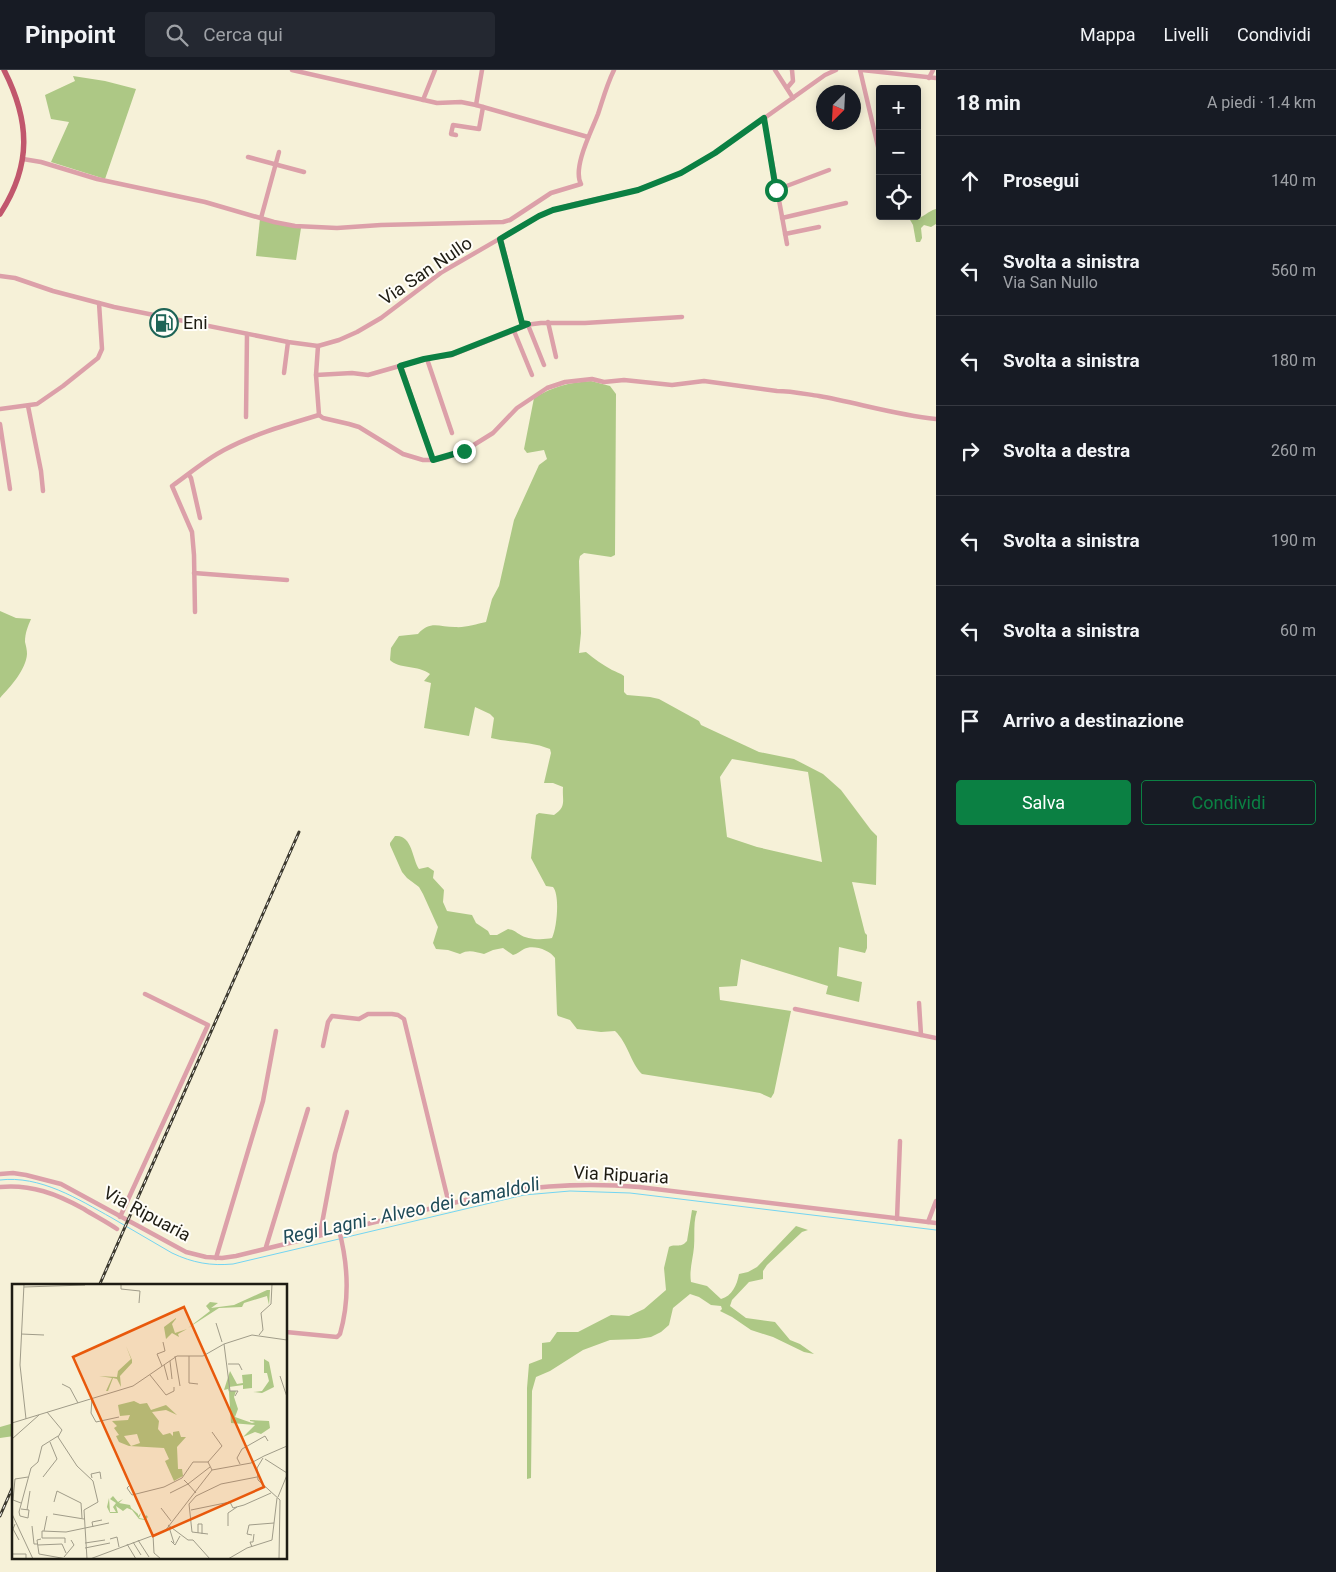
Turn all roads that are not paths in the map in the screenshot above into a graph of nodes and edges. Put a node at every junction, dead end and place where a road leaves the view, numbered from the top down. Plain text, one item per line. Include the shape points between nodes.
1 (4, 70) edge
2 (292, 70) edge
3 (435, 70) edge
4 (482, 70) edge
5 (614, 70) edge
6 (775, 70) edge
7 (792, 70) edge
8 (836, 70) edge
9 (861, 70) edge
10 (933, 70) edge
11 (828, 71) edge
12 (929, 78) junction
13 (936, 78) edge
14 (787, 88) junction
15 (793, 98) junction
16 (423, 100) junction
17 (476, 105) junction
18 (483, 107) junction
19 (764, 118) junction
20 (456, 135) dead end
21 (588, 137) junction
22 (876, 137) edge
23 (279, 152) dead end
24 (248, 157) dead end
25 (22, 159) junction
26 (275, 164) junction
27 (829, 170) dead end
28 (304, 172) dead end
29 (776, 190) junction
30 (846, 203) dead end
31 (0, 214) edge
32 (260, 218) junction
33 (782, 218) junction
34 (819, 227) dead end
35 (785, 234) junction
36 (500, 239) junction
37 (787, 244) dead end
38 (0, 276) edge
39 (99, 303) junction
40 (682, 317) dead end
41 (548, 322) junction
42 (528, 324) junction
43 (514, 331) junction
44 (247, 334) junction
45 (288, 342) junction
46 (318, 346) junction
47 (556, 357) dead end
48 (427, 359) junction
49 (544, 365) dead end
50 (400, 366) junction
51 (284, 372) dead end
52 (316, 375) junction
53 (532, 375) dead end
54 (28, 406) junction
55 (0, 408) edge
56 (319, 414) junction
57 (246, 418) dead end
58 (936, 419) edge
59 (0, 424) edge
60 (452, 433) dead end
61 (433, 460) junction
62 (189, 475) junction
63 (10, 489) dead end
64 (43, 491) dead end
65 (200, 518) dead end
66 (194, 573) junction
67 (287, 580) dead end
68 (194, 612) dead end
69 (145, 994) dead end
70 (919, 1002) dead end
71 (795, 1009) dead end
72 (276, 1031) dead end
73 (921, 1034) junction
74 (936, 1038) edge
75 (323, 1046) dead end
76 (308, 1109) dead end
77 (347, 1112) dead end
78 (900, 1142) dead end
79 (0, 1174) edge
80 (0, 1187) edge
81 (936, 1201) edge
82 (449, 1204) junction
83 (120, 1217) junction
84 (898, 1219) junction
85 (928, 1222) junction
86 (936, 1223) edge
87 (117, 1229) dead end
88 (339, 1231) junction
89 (320, 1234) junction
90 (266, 1247) junction
91 (216, 1258) junction
92 (288, 1332) edge

1 - 25 main road via 21,112 25,134
2 - 16 street
3 - 16 street
4 - 17 street
5 - 21 street
6 - 14 street
7 - 14 street via 793,81
8 - 11 street, Via San Nullo
9 - 12 street
9 - 22 street
10 - 12 street
11 - 15 street, Via San Nullo
12 - 13 street
14 - 15 street
15 - 19 street, Via San Nullo
16 - 17 street
17 - 18 street
18 - 20 street via 479,129 453,125 451,134
18 - 21 street
19 - 29 street
19 - 36 street, Via San Nullo via 681,173 638,190 553,210
21 - 32 street via 579,178 581,184 551,193 504,222 324,228 295,226
23 - 26 street
24 - 26 street
25 - 31 main road via 12,191
25 - 32 street
26 - 28 street
26 - 32 street
27 - 29 street
29 - 33 street
30 - 33 street
33 - 35 street
34 - 35 street
35 - 37 street
36 - 42 street via 522,323
36 - 46 street, Via San Nullo via 442,272 381,318 357,332
38 - 39 street, Via San Nullo
39 - 44 street, Via San Nullo
39 - 54 street via 100,355 48,398
40 - 41 street via 585,324
41 - 42 street
41 - 47 street
42 - 43 street
42 - 49 street
43 - 48 street via 452,354
43 - 53 street
44 - 45 street, Via San Nullo
44 - 57 street
45 - 46 street, Via San Nullo
45 - 51 street
46 - 52 street
48 - 50 street
48 - 60 street
50 - 52 street via 368,375
50 - 61 street
52 - 56 street
54 - 55 street
54 - 64 street
56 - 61 street via 323,418 359,427 403,454
56 - 62 street via 244,440 209,459
58 - 61 street via 912,417 835,399 704,381 660,385 585,379 547,388 517,408 481,441 464,451
59 - 63 street
62 - 65 street
62 - 66 street via 172,486 192,532
66 - 67 street
66 - 68 street
69 - 83 street via 208,1026
70 - 73 street
71 - 73 street
72 - 91 street via 263,1101
73 - 74 street
75 - 82 street via 332,1016 358,1020 368,1014 392,1014 404,1019
76 - 90 street
77 - 89 street via 335,1154
78 - 84 street
79 - 83 street, Via Ripuaria via 26,1175 61,1184
80 - 87 street via 47,1192 66,1199
81 - 85 street
82 - 84 street, Via Ripuaria via 518,1189 604,1184
82 - 88 street, Via Ripuaria
83 - 91 street, Via Ripuaria via 186,1252
84 - 85 street, Via Ripuaria
85 - 86 street, Via Ripuaria
88 - 89 street, Via Ripuaria
88 - 92 street via 346,1259 348,1292 340,1334 337,1337
89 - 90 street, Via Ripuaria
90 - 91 street, Via Ripuaria

